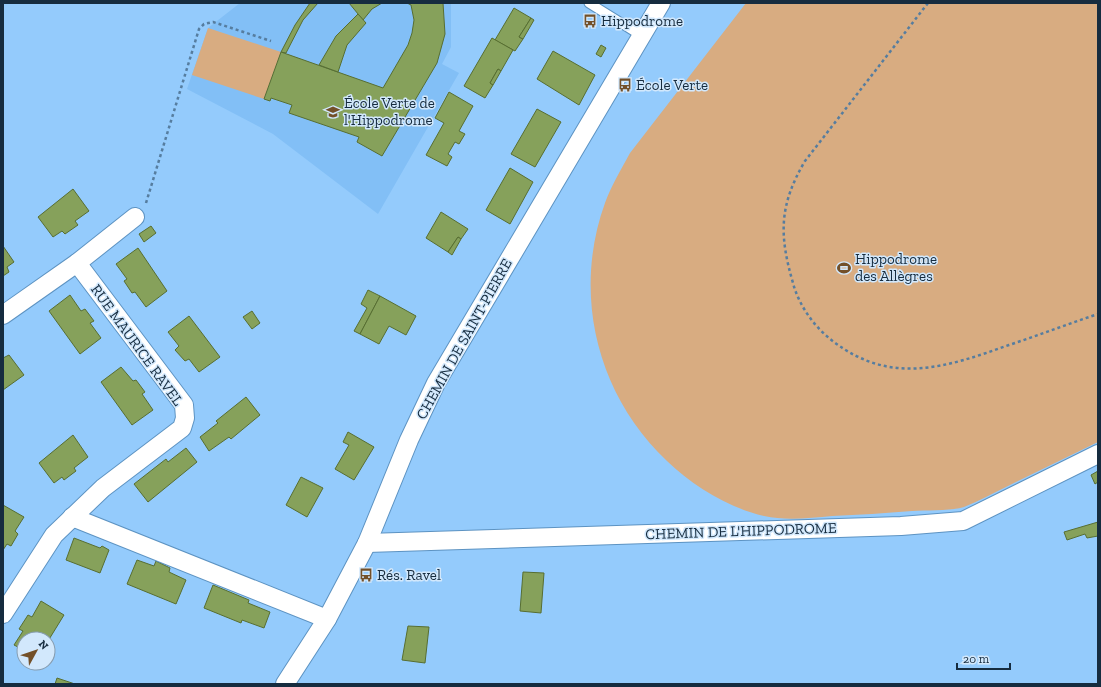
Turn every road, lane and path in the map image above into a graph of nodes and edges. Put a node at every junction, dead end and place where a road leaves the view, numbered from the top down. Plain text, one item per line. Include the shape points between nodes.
1 (589, 3) edge
2 (661, 3) edge
3 (928, 3) edge
4 (642, 36) junction
5 (271, 41) dead end
6 (135, 217) joint
7 (77, 263) junction
8 (1098, 314) edge
9 (3, 315) edge
10 (1098, 454) edge
11 (72, 517) junction
12 (367, 544) junction
13 (3, 614) edge
14 (327, 619) junction
15 (285, 684) edge

1 - 4 lane
2 - 4 street, CHEMIN DE SAINT-PIERRE
3 - 8 path via 805,162 792,183 785,208 783,233 786,259 806,313 823,334 848,353 884,366 922,369 961,362
4 - 12 street, CHEMIN DE SAINT-PIERRE via 436,383 409,440
5 - 6 path via 212,22 204,24 199,29 145,207
6 - 7 street
7 - 9 street
7 - 11 street, RUE MAURICE RAVEL via 184,405 185,418 182,428 103,488
10 - 12 street, CHEMIN DE L'HIPPODROME via 962,521 901,526
11 - 13 street, RUE MAURICE RAVEL via 54,535
11 - 14 street
12 - 14 street, CHEMIN DE SAINT-PIERRE
14 - 15 street, CHEMIN DE SAINT-PIERRE

